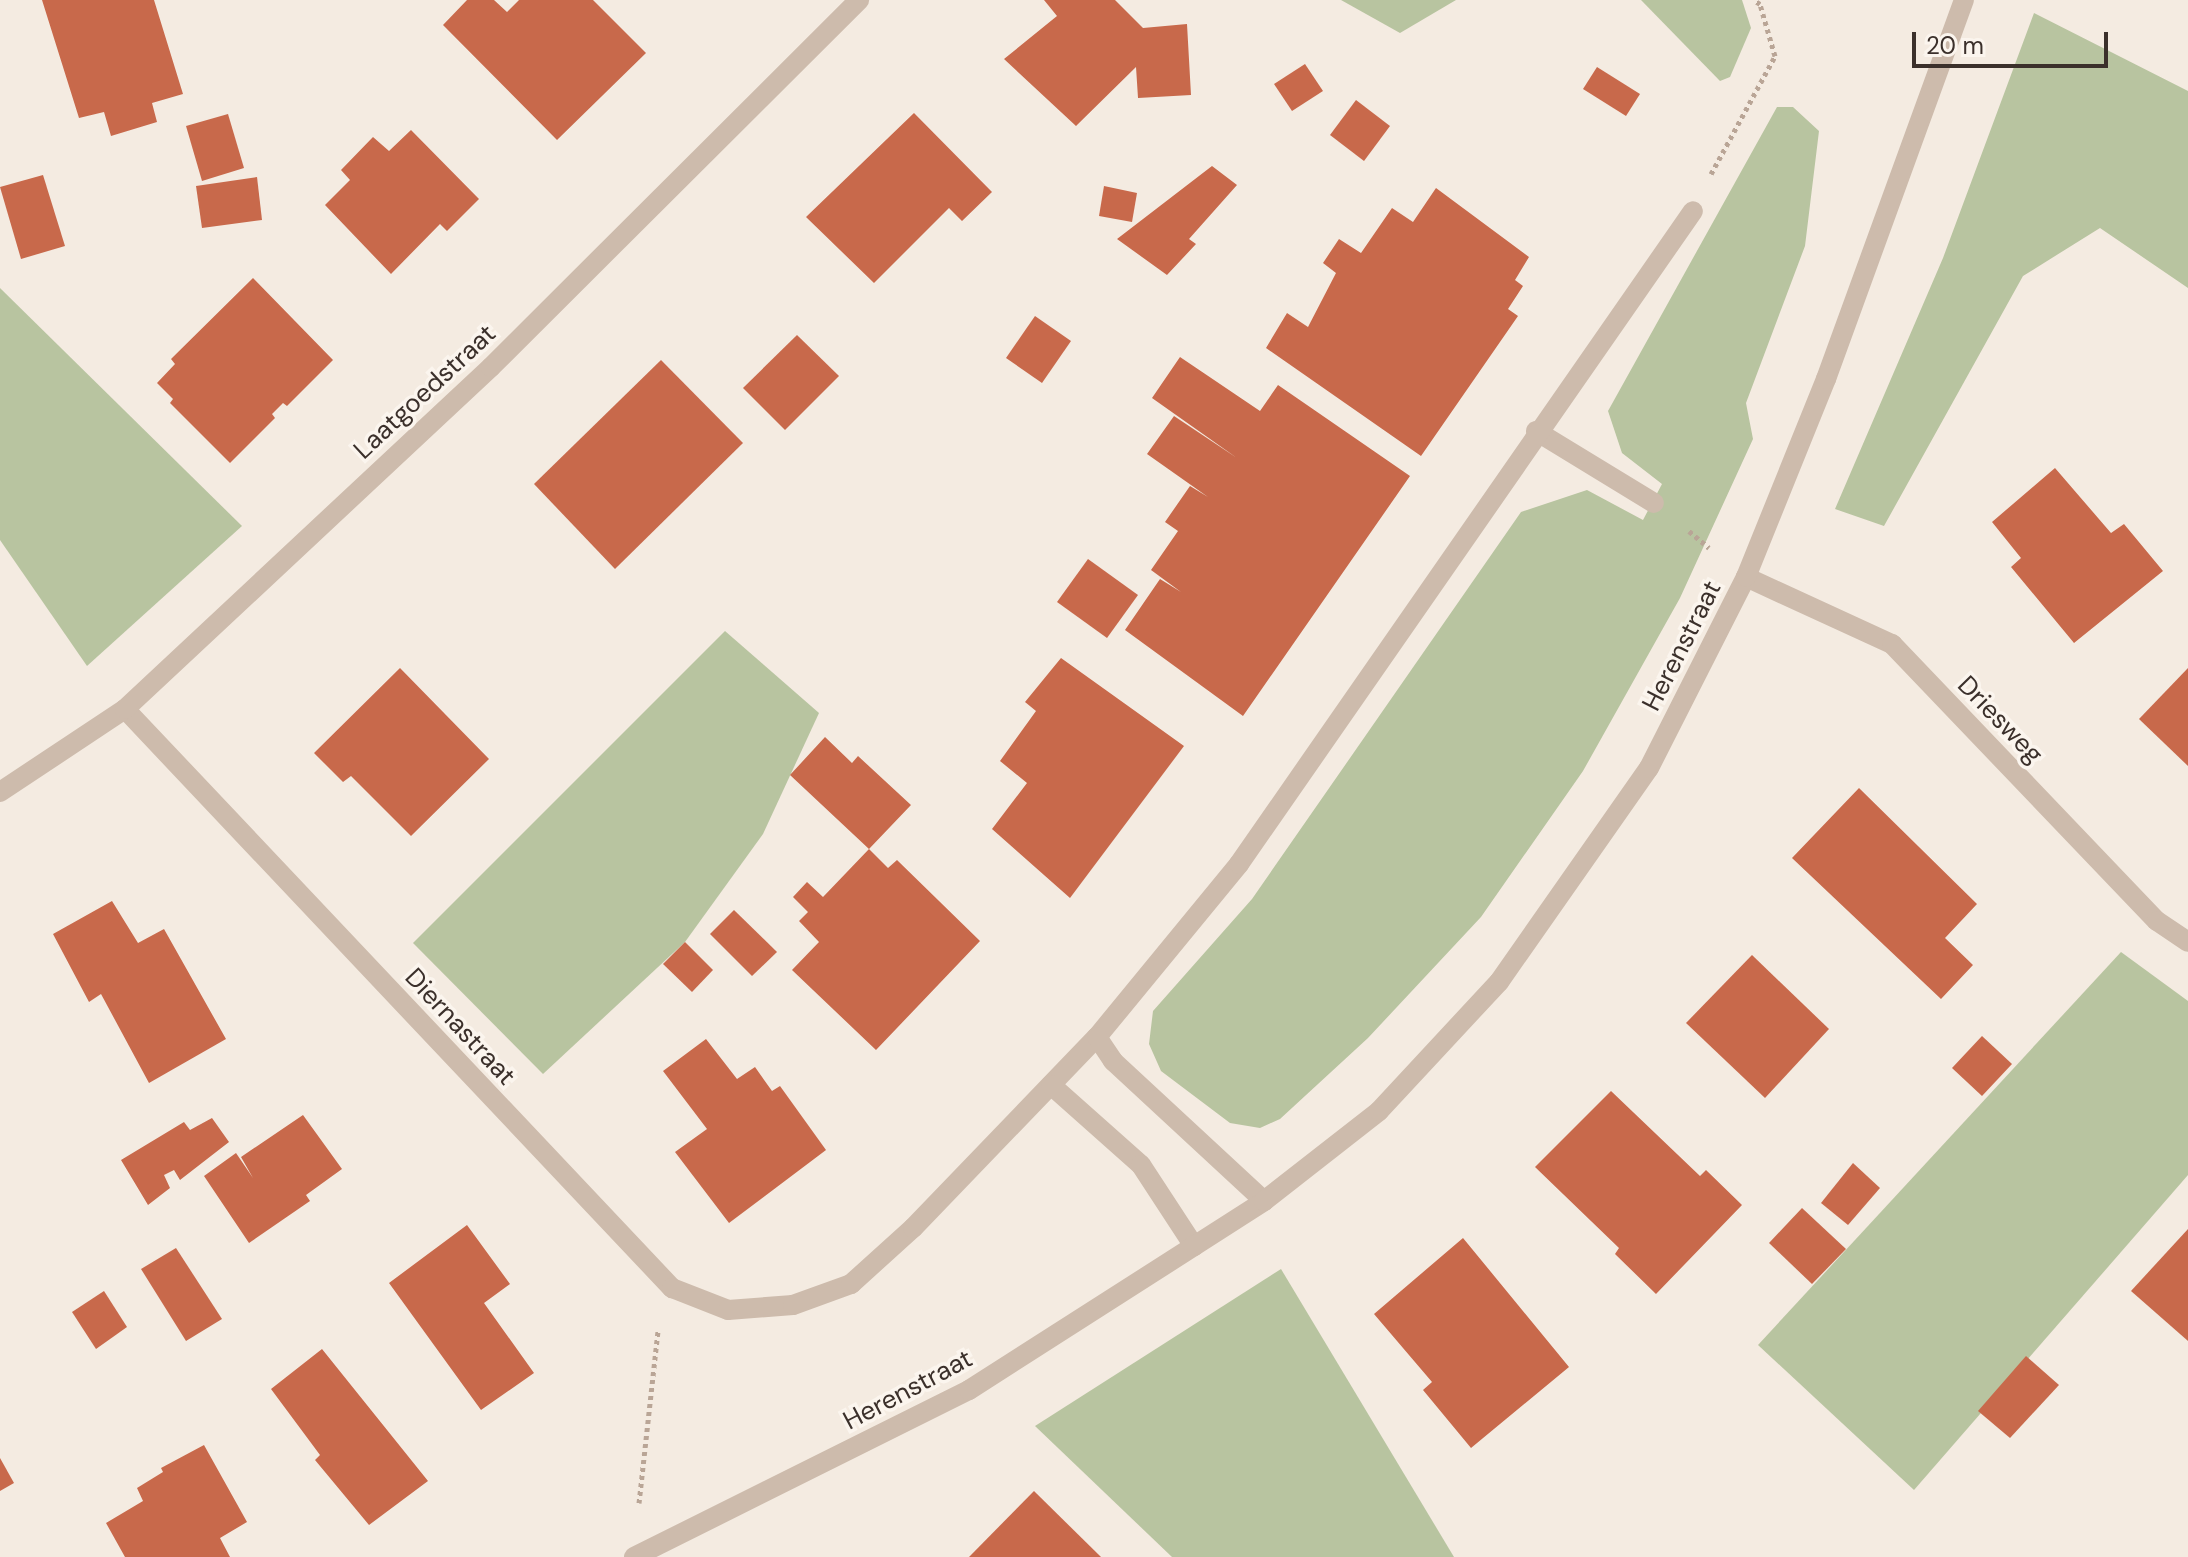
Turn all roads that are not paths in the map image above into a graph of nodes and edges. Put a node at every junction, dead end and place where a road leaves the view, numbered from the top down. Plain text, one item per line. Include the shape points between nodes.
1 (859, 0) edge
2 (1964, 0) edge
3 (1693, 211) road end
4 (1536, 431) junction
5 (1654, 503) dead end
6 (1746, 577) junction
7 (125, 709) junction
8 (0, 792) edge
9 (2188, 942) edge
10 (1097, 1037) junction
11 (1051, 1085) junction
12 (1264, 1201) junction
13 (1194, 1246) junction
14 (634, 1557) edge

1 - 7 street, Laatgoedstraat via 491,367
2 - 6 street, Herenstraat
3 - 4 street
4 - 5 street
4 - 10 street via 1239,864
6 - 9 street, Driesweg via 1892,644 2157,921
6 - 12 street, Herenstraat via 1649,768 1499,982 1379,1111
7 - 8 street, Laatgoedstraat
7 - 11 street, Diernastraat via 672,1288 728,1310 793,1305 851,1284 913,1228
10 - 11 street
10 - 12 street via 1113,1061
11 - 13 street via 1141,1165
12 - 13 street, Herenstraat
13 - 14 street, Herenstraat via 969,1390

